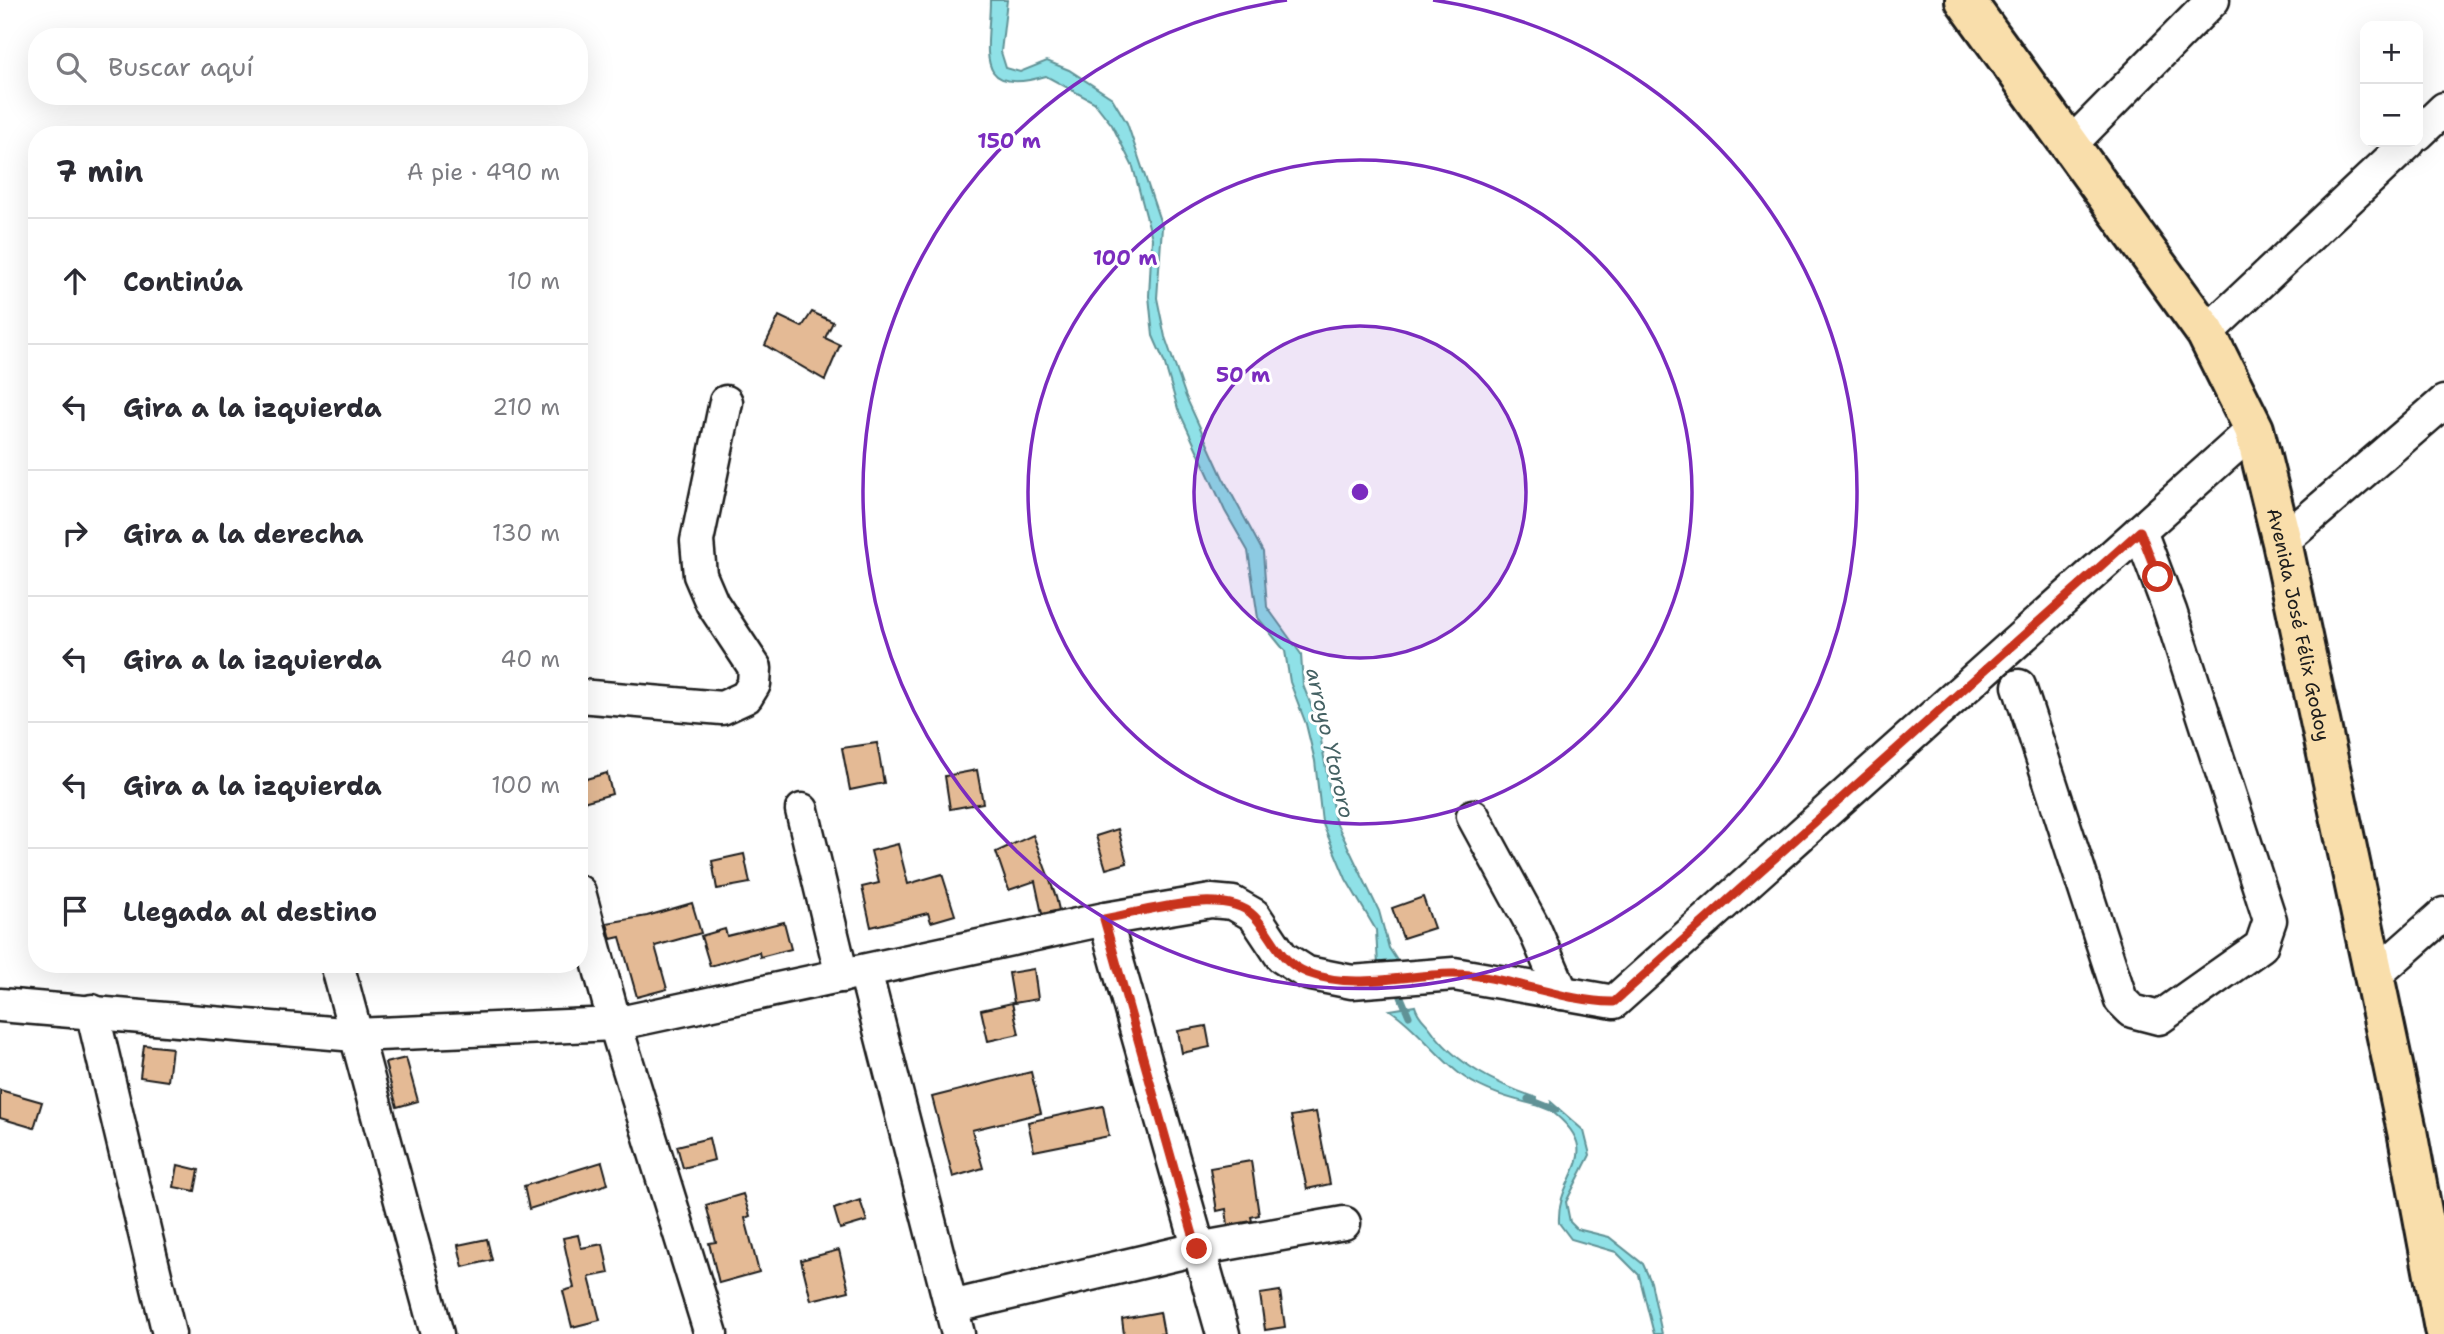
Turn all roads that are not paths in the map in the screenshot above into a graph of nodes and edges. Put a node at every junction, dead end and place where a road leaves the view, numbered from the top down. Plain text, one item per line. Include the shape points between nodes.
1 (1965, 0) edge
2 (2213, 0) edge
3 (2444, 109) edge
4 (2423, 129) edge
5 (2070, 145) junction
6 (2404, 147) edge
7 (2206, 333) junction
8 (726, 402) dead end
9 (2444, 402) edge
10 (2253, 429) junction
11 (2140, 531) junction
12 (2282, 542) junction
13 (2019, 686) dead end
14 (588, 697) edge
15 (802, 810) dead end
16 (1474, 816) dead end
17 (2444, 914) edge
18 (1104, 919) junction
19 (588, 925) edge
20 (339, 973) edge
21 (854, 973) junction
22 (2373, 977) junction
23 (1562, 993) junction
24 (0, 1005) edge
25 (92, 1011) junction
26 (615, 1024) junction
27 (355, 1035) junction
28 (1344, 1223) dead end
29 (1197, 1249) junction
30 (2442, 1311) edge
31 (954, 1327) edge
32 (169, 1334) edge
33 (437, 1334) edge
34 (711, 1334) edge
35 (1223, 1334) edge

1 - 5 main road, Avenida José Félix Godoy
2 - 5 street
3 - 4 street
5 - 7 main road, Avenida José Félix Godoy
6 - 7 street
7 - 10 main road, Avenida José Félix Godoy
8 - 14 street via 697,541 700,575 712,603 755,668 754,684 746,696 722,708
9 - 12 street
10 - 11 street
10 - 12 main road, Avenida José Félix Godoy
11 - 13 street via 2171,611 2270,920 2261,946 2159,1018 2133,1011 2121,1000
11 - 23 street via 1614,1002
12 - 22 main road, Avenida José Félix Godoy
15 - 21 street
16 - 23 street via 1534,928
17 - 22 street
18 - 21 street
18 - 23 street via 1211,901 1233,903 1254,915 1282,957 1307,973 1361,982 1454,974
18 - 29 street
19 - 26 street
20 - 27 street
21 - 26 street
21 - 31 street
22 - 30 main road, Avenida José Félix Godoy
24 - 25 street
25 - 27 street
25 - 32 street
26 - 27 street
26 - 34 street
27 - 33 street
28 - 29 street
29 - 31 street
29 - 35 street

